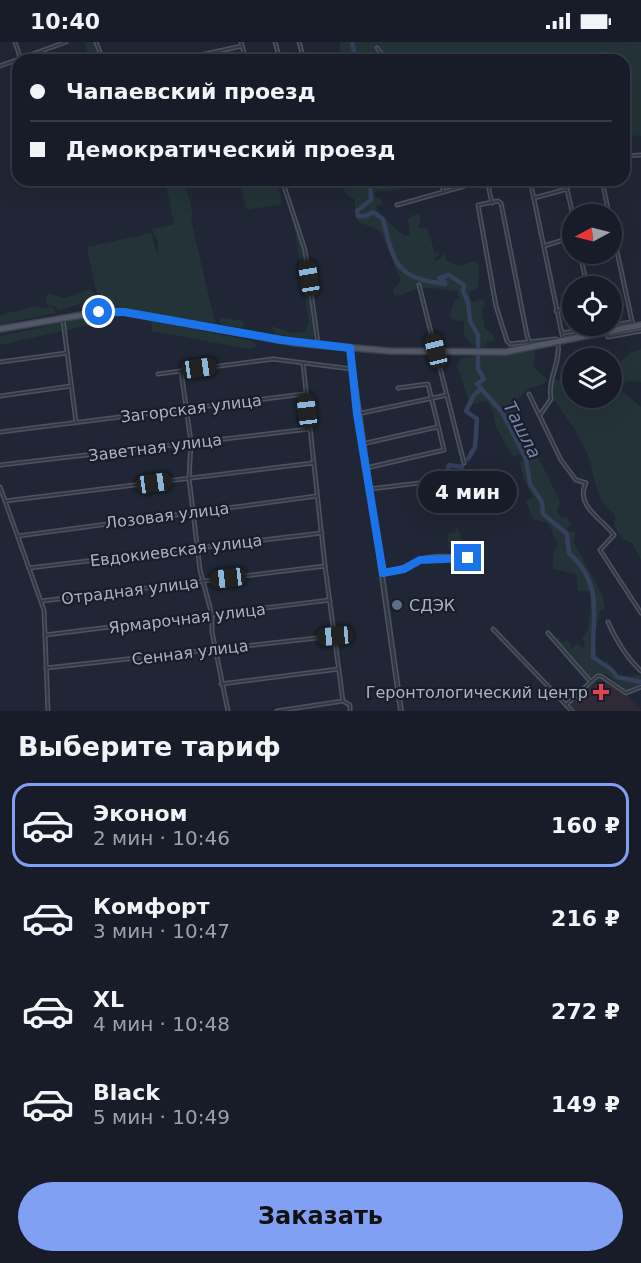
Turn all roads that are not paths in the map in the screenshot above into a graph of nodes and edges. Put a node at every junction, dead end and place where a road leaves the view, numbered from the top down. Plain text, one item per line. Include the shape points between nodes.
1 (66, 42) edge
2 (241, 44) edge
3 (377, 48) dead end
4 (34, 54) edge
5 (201, 54) edge
6 (382, 54) edge
7 (284, 186) edge
8 (443, 186) edge
9 (461, 186) edge
10 (488, 186) edge
11 (531, 186) edge
12 (603, 186) edge
13 (443, 190) junction
14 (534, 198) junction
15 (492, 203) junction
16 (570, 204) edge
17 (607, 204) edge
18 (397, 205) dead end
19 (562, 240) edge
20 (544, 246) junction
21 (620, 264) edge
22 (419, 285) dead end
23 (562, 310) edge
24 (556, 311) junction
25 (62, 318) junction
26 (632, 324) junction
27 (622, 325) edge
28 (641, 325) edge
29 (0, 329) edge
30 (641, 331) edge
31 (561, 333) joint
32 (622, 334) edge
33 (579, 336) edge
34 (562, 341) junction
35 (318, 345) junction
36 (530, 345) junction
37 (350, 348) junction
38 (436, 352) junction
39 (68, 353) junction
40 (0, 362) edge
41 (303, 363) junction
42 (352, 369) junction
43 (181, 371) junction
44 (158, 374) dead end
45 (72, 386) junction
46 (398, 388) dead end
47 (305, 394) junction
48 (529, 394) dead end
49 (447, 395) junction
50 (0, 396) edge
51 (431, 399) junction
52 (187, 408) junction
53 (357, 414) junction
54 (540, 415) junction
55 (76, 422) junction
56 (437, 427) junction
57 (309, 429) junction
58 (0, 432) edge
59 (191, 442) junction
60 (362, 444) junction
61 (313, 462) junction
62 (464, 463) dead end
63 (0, 465) edge
64 (366, 468) junction
65 (189, 478) junction
66 (460, 478) dead end
67 (0, 488) edge
68 (370, 489) junction
69 (317, 496) junction
70 (5, 501) junction
71 (194, 512) junction
72 (322, 533) junction
73 (18, 536) junction
74 (199, 547) junction
75 (481, 557) dead end
76 (325, 566) junction
77 (30, 568) junction
78 (383, 573) junction
79 (203, 581) junction
80 (330, 600) junction
81 (42, 601) junction
82 (641, 613) edge
83 (212, 615) junction
84 (608, 621) dead end
85 (493, 629) dead end
86 (548, 633) dead end
87 (45, 635) junction
88 (335, 636) junction
89 (216, 648) junction
90 (46, 668) junction
91 (339, 669) junction
92 (641, 671) edge
93 (590, 681) junction
94 (221, 684) junction
95 (640, 689) edge
96 (343, 701) junction
97 (566, 705) junction
98 (48, 711) edge
99 (228, 711) edge
100 (277, 711) edge
101 (350, 711) edge
102 (401, 711) edge
103 (572, 711) edge

1 - 4 street
2 - 5 street
3 - 6 street
7 - 35 street via 305,250
8 - 13 street
9 - 13 street
10 - 15 street
11 - 14 street
12 - 17 street
13 - 18 street
14 - 16 street via 567,189
14 - 20 street
15 - 36 street via 501,203
15 - 36 street via 476,208 496,306 508,343
19 - 20 street
20 - 24 street
21 - 26 street
22 - 38 street
23 - 24 street
24 - 31 street
25 - 29 main road
25 - 35 main road via 124,312
25 - 39 street
26 - 27 main road
26 - 28 main road
30 - 32 street
31 - 34 street
33 - 34 main road
34 - 36 main road
34 - 54 street via 548,386 551,399
35 - 37 main road
36 - 38 main road via 481,352
37 - 38 main road
37 - 42 street
38 - 49 street
39 - 40 street
39 - 45 street
41 - 42 street
41 - 43 street via 273,359
41 - 47 street
42 - 53 street
43 - 44 street
43 - 52 street
45 - 50 street
45 - 55 street
46 - 51 street via 426,383
47 - 52 street, Загорская улица
47 - 57 street
48 - 54 street
49 - 51 street
49 - 62 street
51 - 53 street
51 - 56 street
52 - 55 street, Загорская улица
52 - 59 street
53 - 60 street
54 - 82 street via 561,460 576,480 586,483 583,495 592,514 614,535 600,550
55 - 58 street, Загорская улица
56 - 60 street
56 - 64 street via 444,450
57 - 59 street, Заветная улица
57 - 61 street
59 - 63 street, Заветная улица
59 - 65 street
60 - 64 street
61 - 65 street
61 - 69 street
64 - 68 street
65 - 70 street
65 - 71 street
66 - 68 street
67 - 70 street
68 - 78 street
69 - 71 street, Лозовая улица
69 - 72 street
70 - 73 street
71 - 73 street, Лозовая улица
71 - 74 street
72 - 74 street, Евдокиевская улица
72 - 76 street
73 - 77 street
74 - 77 street, Евдокиевская улица
74 - 79 street
75 - 78 street via 433,558
76 - 79 street, Отрадная улица
76 - 80 street
77 - 81 street
78 - 102 street
79 - 81 street, Отрадная улица
79 - 83 street
80 - 83 street, Ярмарочная улица
80 - 88 street
81 - 87 street
83 - 87 street, Ярмарочная улица
83 - 89 street
84 - 92 street via 614,636
85 - 97 street
86 - 93 street
87 - 90 street
88 - 89 street, Сенная улица
88 - 91 street
89 - 90 street, Сенная улица
89 - 94 street
90 - 98 street
91 - 94 street
91 - 96 street
93 - 95 street via 601,676 626,693
93 - 97 street
94 - 99 street
96 - 100 street
96 - 101 street via 350,705
97 - 103 street

